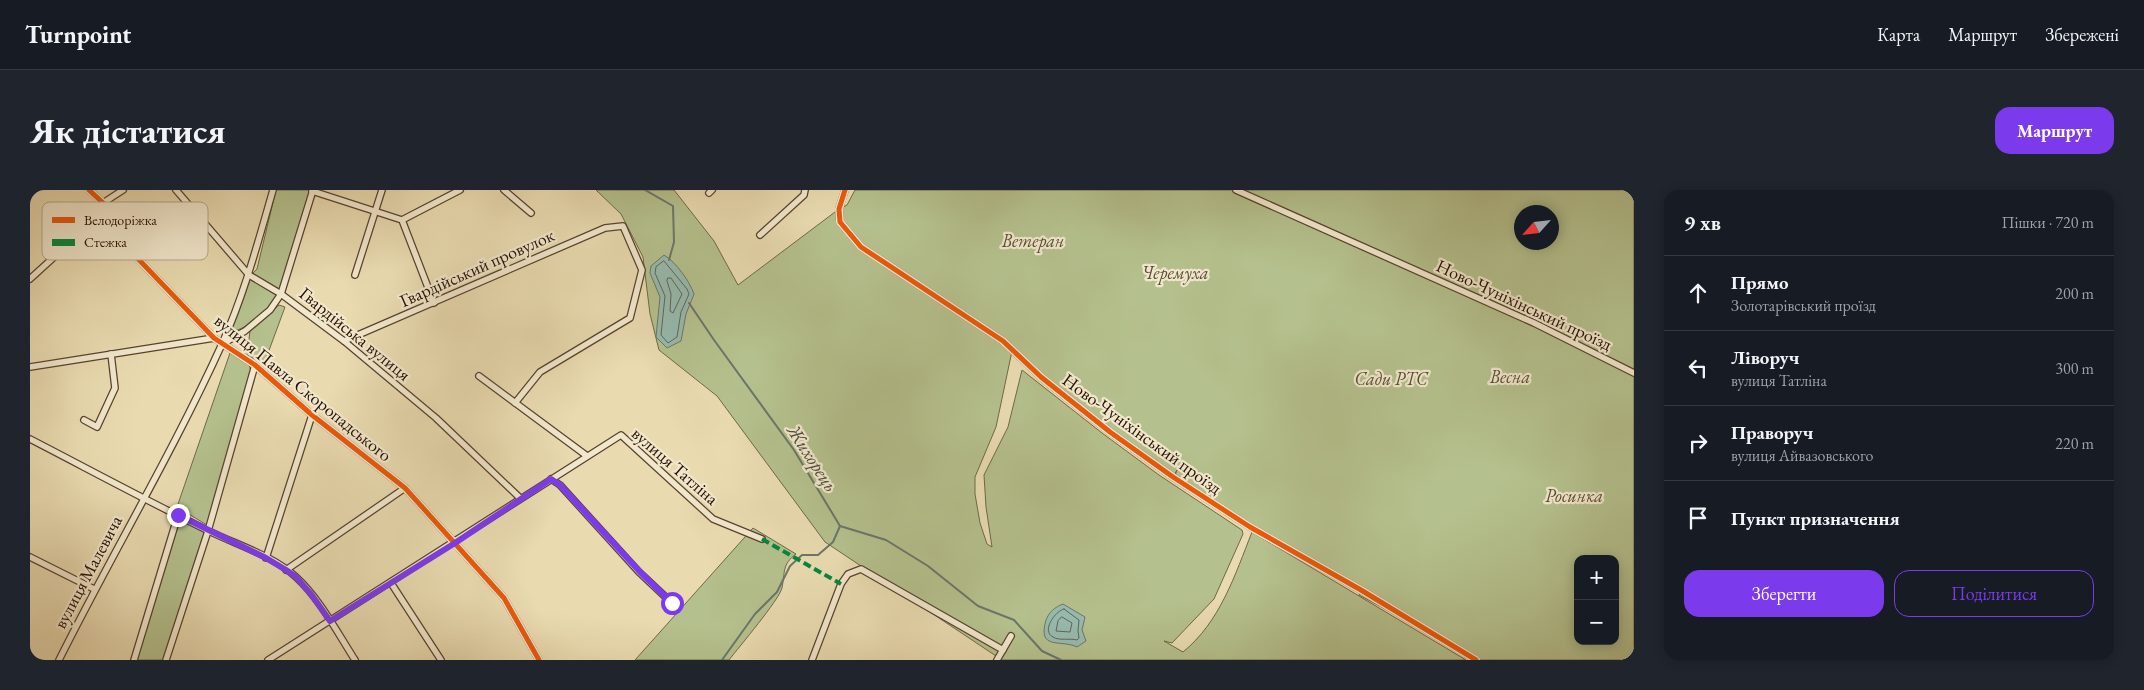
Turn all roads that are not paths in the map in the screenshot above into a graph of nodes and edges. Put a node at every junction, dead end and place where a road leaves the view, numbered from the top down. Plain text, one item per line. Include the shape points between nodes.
1 (89, 190) edge
2 (123, 190) edge
3 (176, 190) edge
4 (273, 190) edge
5 (382, 190) edge
6 (460, 190) edge
7 (504, 190) edge
8 (805, 190) edge
9 (845, 190) edge
10 (1236, 190) edge
11 (313, 191) edge
12 (102, 202) edge
13 (105, 202) edge
14 (186, 202) edge
15 (375, 212) junction
16 (531, 213) dead end
17 (402, 220) junction
18 (208, 227) edge
19 (760, 235) dead end
20 (51, 260) edge
21 (139, 260) edge
22 (249, 275) junction
23 (355, 275) dead end
24 (30, 279) edge
25 (281, 294) junction
26 (434, 304) junction
27 (214, 338) junction
28 (344, 341) junction
29 (222, 344) junction
30 (111, 354) junction
31 (255, 365) junction
32 (30, 367) edge
33 (1634, 373) edge
34 (479, 376) dead end
35 (515, 403) junction
36 (312, 415) junction
37 (84, 420) dead end
38 (30, 439) edge
39 (587, 456) junction
40 (551, 479) junction
41 (405, 488) junction
42 (145, 498) junction
43 (520, 498) junction
44 (178, 515) junction
45 (208, 531) junction
46 (762, 539) dead end
47 (455, 543) junction
48 (30, 557) edge
49 (266, 558) junction
50 (286, 570) junction
51 (391, 583) junction
52 (94, 589) junction
53 (672, 603) dead end
54 (330, 621) junction
55 (1011, 636) dead end
56 (1003, 650) junction
57 (58, 660) edge
58 (134, 660) edge
59 (166, 660) edge
60 (268, 660) edge
61 (355, 660) edge
62 (441, 660) edge
63 (539, 660) edge
64 (812, 660) edge
65 (998, 660) edge
66 (1476, 660) edge

1 - 12 street
2 - 13 street
3 - 14 street, Гвардійська вулиця
4 - 22 street, вулиця Малевича
5 - 15 street
6 - 17 street
7 - 16 street
8 - 19 street via 804,195
9 - 66 street, Ново-Чуніхінський проїзд via 838,209 840,222 861,247 1002,341 1040,377 1173,477
10 - 33 street, Ново-Чуніхінський проїзд via 1534,323
11 - 15 street
11 - 25 street
15 - 17 street
15 - 23 street
17 - 26 street
18 - 22 street, Гвардійська вулиця
20 - 24 street
21 - 27 street, вулиця Павла Скоропадського
22 - 25 street, Гвардійська вулиця
22 - 29 street, вулиця Малевича
25 - 28 street, Гвардійська вулиця
25 - 29 street via 270,310
26 - 28 street, Гвардійський провулок
26 - 35 street, Гвардійський провулок via 605,228 623,226 642,270 630,318 540,372
27 - 29 street, вулиця Павла Скоропадського
27 - 30 street
28 - 43 street, Гвардійська вулиця via 436,418
29 - 31 street, вулиця Павла Скоропадського
29 - 42 street, вулиця Малевича
30 - 32 street
30 - 37 street via 115,388 96,427
31 - 36 street, вулиця Павла Скоропадського
31 - 45 street
34 - 35 street
35 - 39 street
36 - 41 street, вулиця Павла Скоропадського
36 - 49 street
38 - 42 street
39 - 40 street, вулиця Татліна
39 - 46 street, вулиця Татліна via 621,435 713,519
40 - 43 street, вулиця Татліна
40 - 53 street
41 - 47 street, вулиця Павла Скоропадського
41 - 50 street
42 - 44 street
42 - 52 street, вулиця Малевича
43 - 47 street, вулиця Татліна
44 - 45 street
44 - 58 street
45 - 49 street
45 - 59 street
47 - 51 street, вулиця Татліна
47 - 63 street, вулиця Павла Скоропадського via 504,598
48 - 52 street
49 - 50 street
50 - 54 street via 311,594
51 - 54 street, вулиця Татліна
51 - 62 street
52 - 57 street, вулиця Малевича
54 - 60 street, вулиця Татліна
54 - 61 street
55 - 56 street
56 - 64 street via 860,569 848,574 841,584
56 - 65 street

